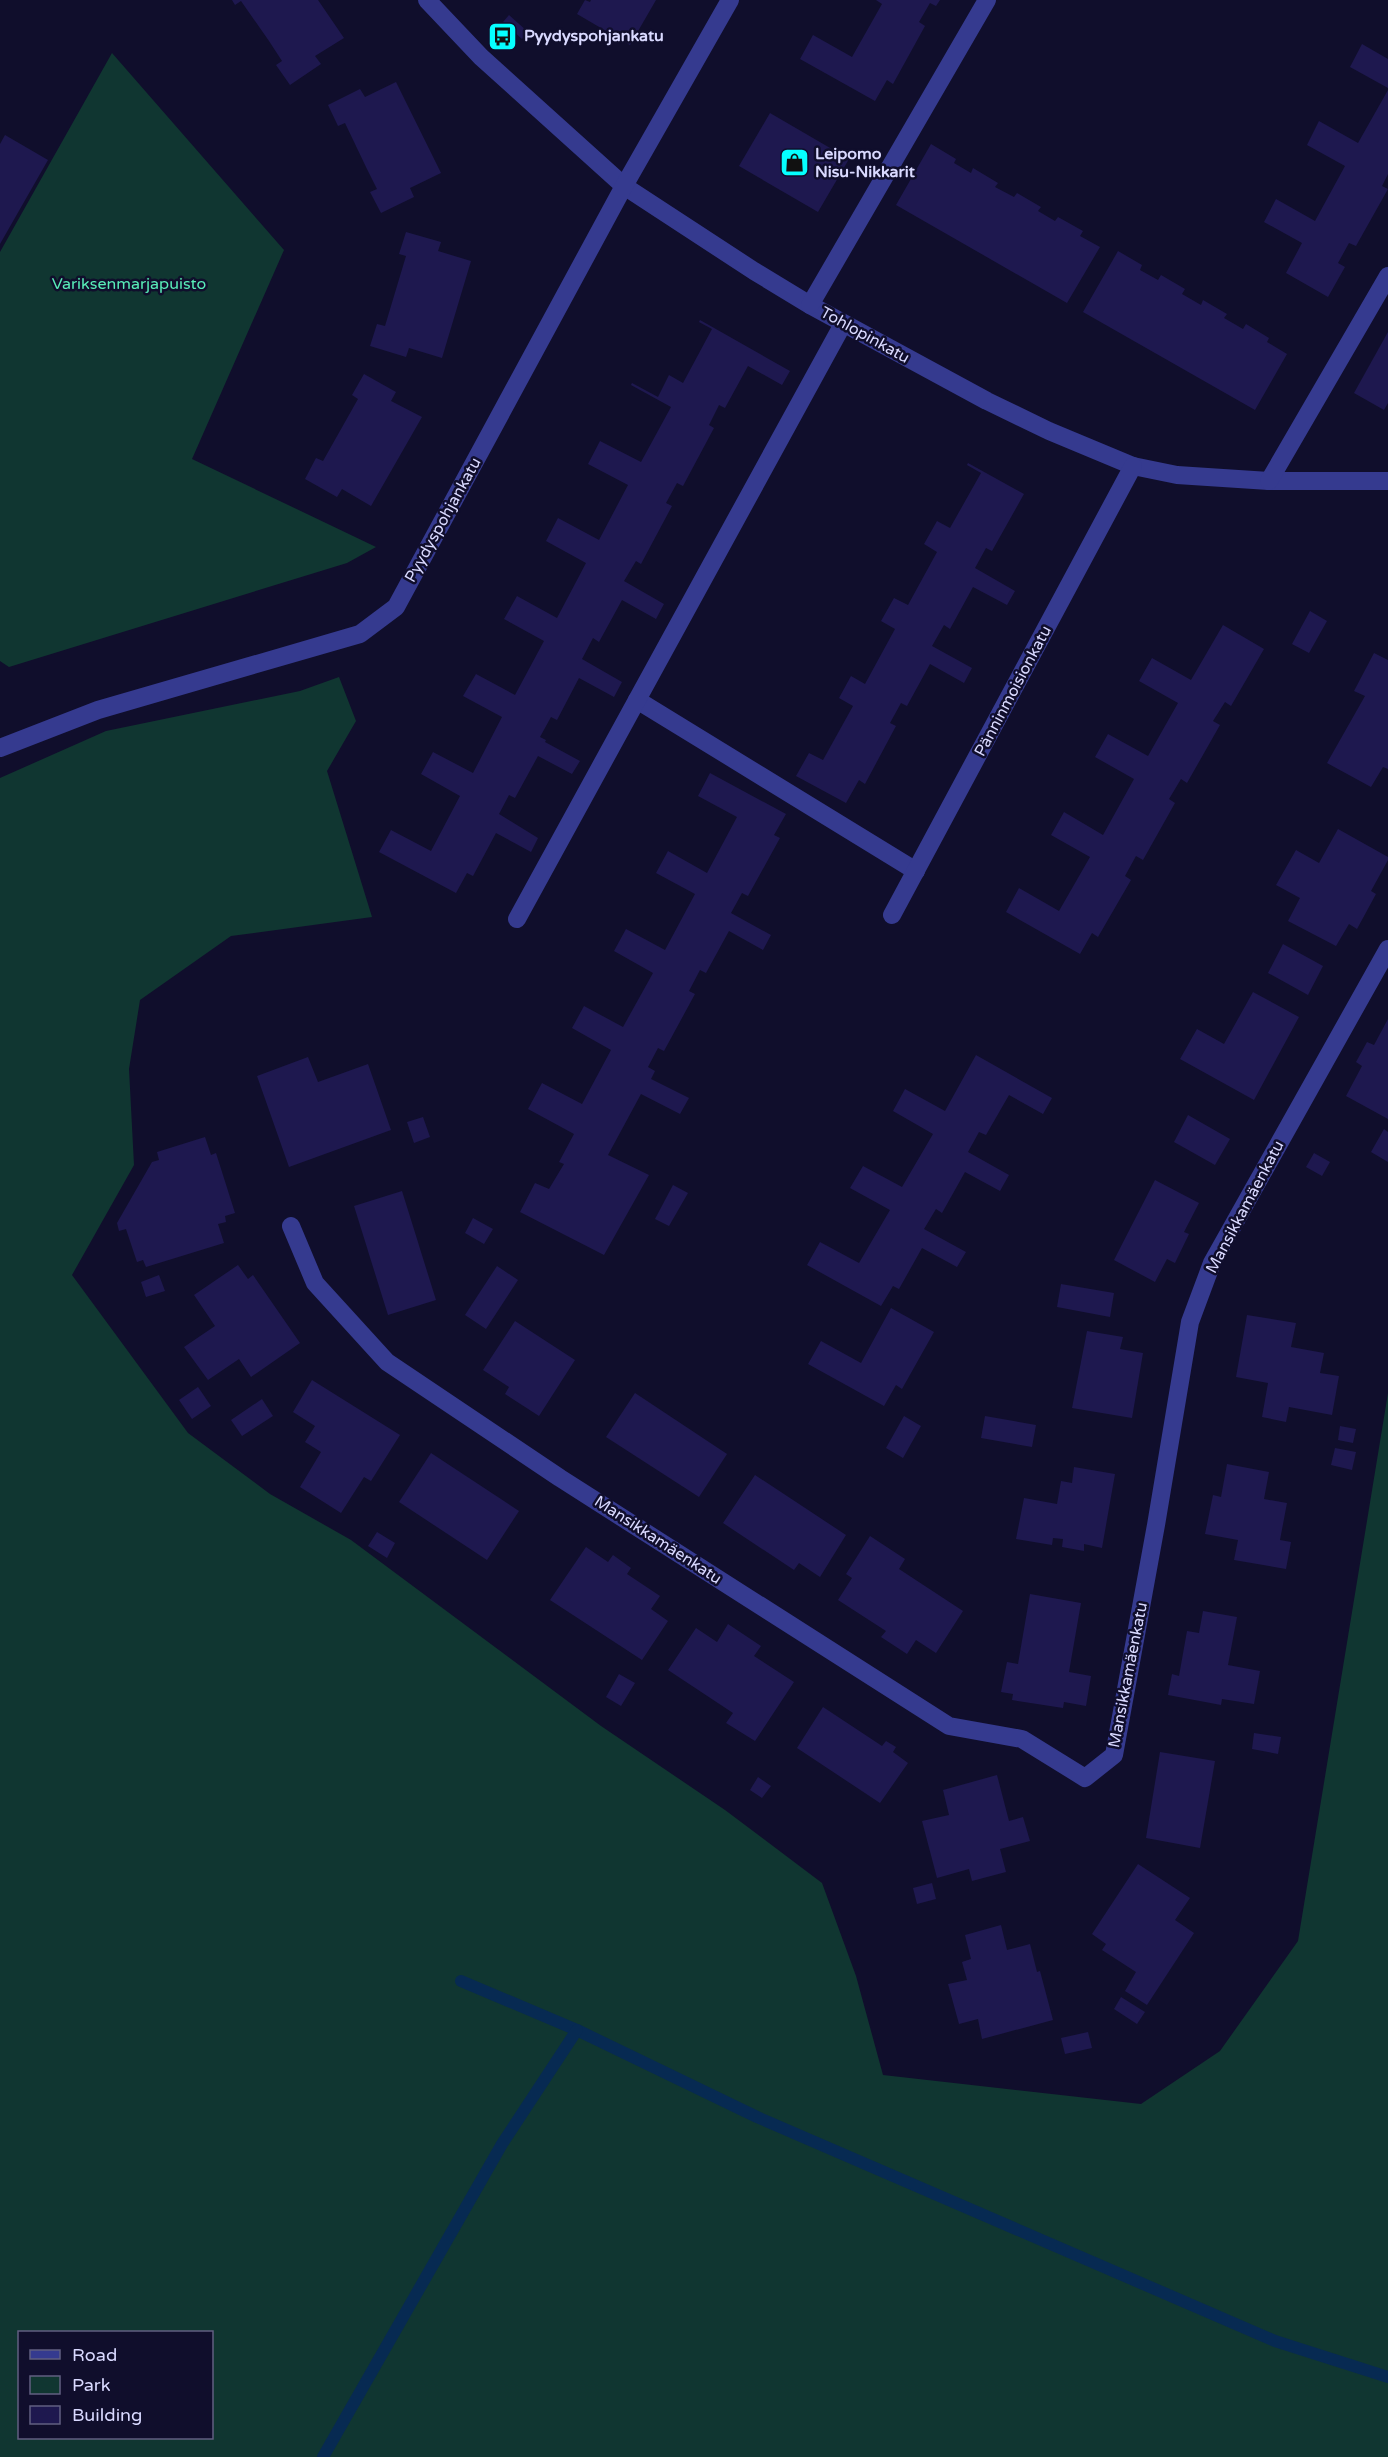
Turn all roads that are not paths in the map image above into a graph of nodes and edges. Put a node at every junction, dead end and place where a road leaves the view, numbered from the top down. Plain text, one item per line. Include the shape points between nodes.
1 (427, 0) edge
2 (730, 0) edge
3 (987, 0) edge
4 (624, 186) junction
5 (1388, 276) edge
6 (810, 305) junction
7 (843, 324) junction
8 (1133, 466) junction
9 (1269, 481) junction
10 (1388, 482) edge
11 (637, 700) junction
12 (0, 748) edge
13 (916, 871) junction
14 (892, 915) dead end
15 (517, 919) dead end
16 (1388, 949) edge
17 (291, 1226) dead end

1 - 4 street, Tohlopinkatu via 481,57
2 - 4 street, Pyydyspohjankatu
3 - 6 street
4 - 6 street, Tohlopinkatu
4 - 12 street, Pyydyspohjankatu via 396,607 360,634 98,710
5 - 9 street
6 - 7 street, Tohlopinkatu
7 - 8 street, Tohlopinkatu via 987,401
7 - 11 street
8 - 9 street, Tohlopinkatu via 1177,475
8 - 13 street, Pänninmoisionkatu
9 - 10 street, Tohlopinkatu
11 - 13 street
11 - 15 street
13 - 14 street, Pänninmoisionkatu
16 - 17 street, Mansikkamäenkatu via 1212,1263 1190,1322 1114,1755 1085,1778 1022,1739 949,1726 560,1478 387,1362 315,1283

